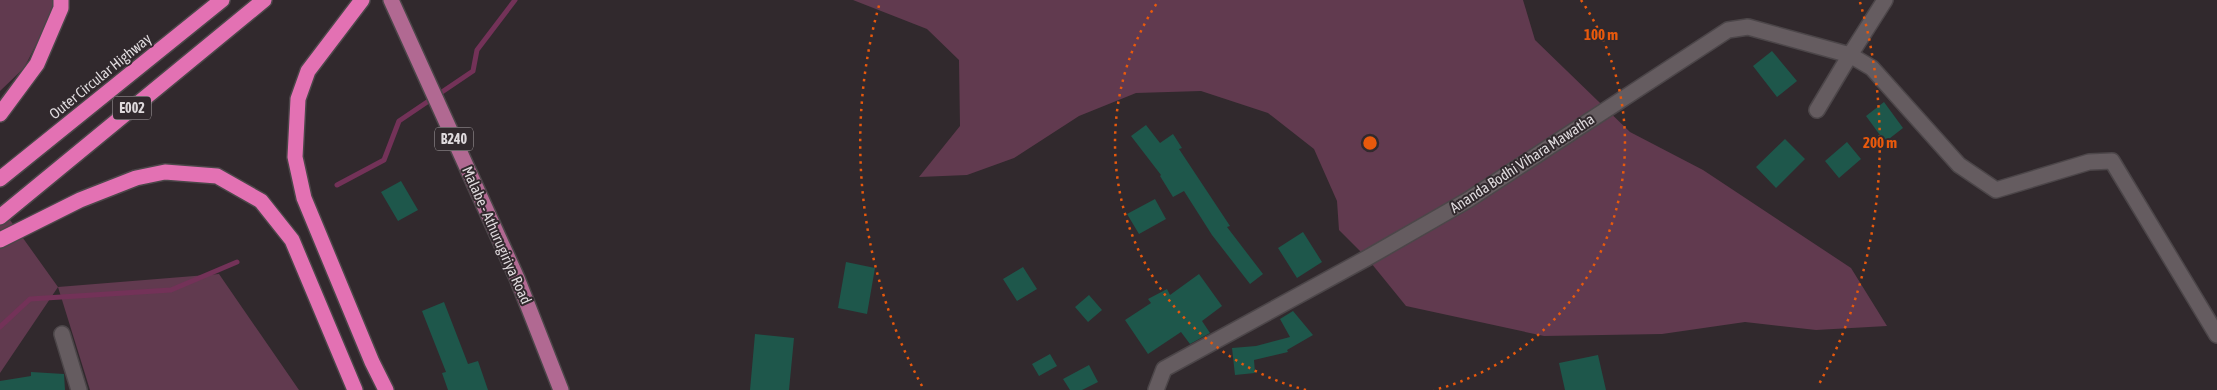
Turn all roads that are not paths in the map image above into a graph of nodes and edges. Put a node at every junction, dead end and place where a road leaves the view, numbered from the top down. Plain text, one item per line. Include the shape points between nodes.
1 (61, 0) edge
2 (222, 0) edge
3 (264, 0) edge
4 (362, 0) edge
5 (391, 0) edge
6 (1885, 0) edge
7 (1850, 55) junction
8 (1817, 110) dead end
9 (0, 114) edge
10 (0, 179) edge
11 (0, 217) edge
12 (0, 240) edge
13 (62, 334) dead end
14 (2217, 335) edge
15 (79, 390) edge
16 (355, 390) edge
17 (386, 390) edge
18 (561, 390) edge
19 (1156, 390) edge

1 - 9 highway via 61,8 37,64
2 - 10 highway, Outer Circular Highway / E002
3 - 11 highway, E002
4 - 17 highway via 308,72 298,99 295,157 304,198
5 - 18 main road, Malabe - Athurugiriya Road / B240 via 517,278
6 - 7 street
7 - 8 street
7 - 14 street, Ananda Bodhi Vihara Mawatha via 1872,68 1959,165 1996,190 2089,162 2112,161
7 - 19 street, Ananda Bodhi Vihara Mawatha via 1748,27 1728,30 1468,200 1164,369
12 - 16 highway via 80,200 136,178 164,172 217,176 261,201 292,240
13 - 15 street

